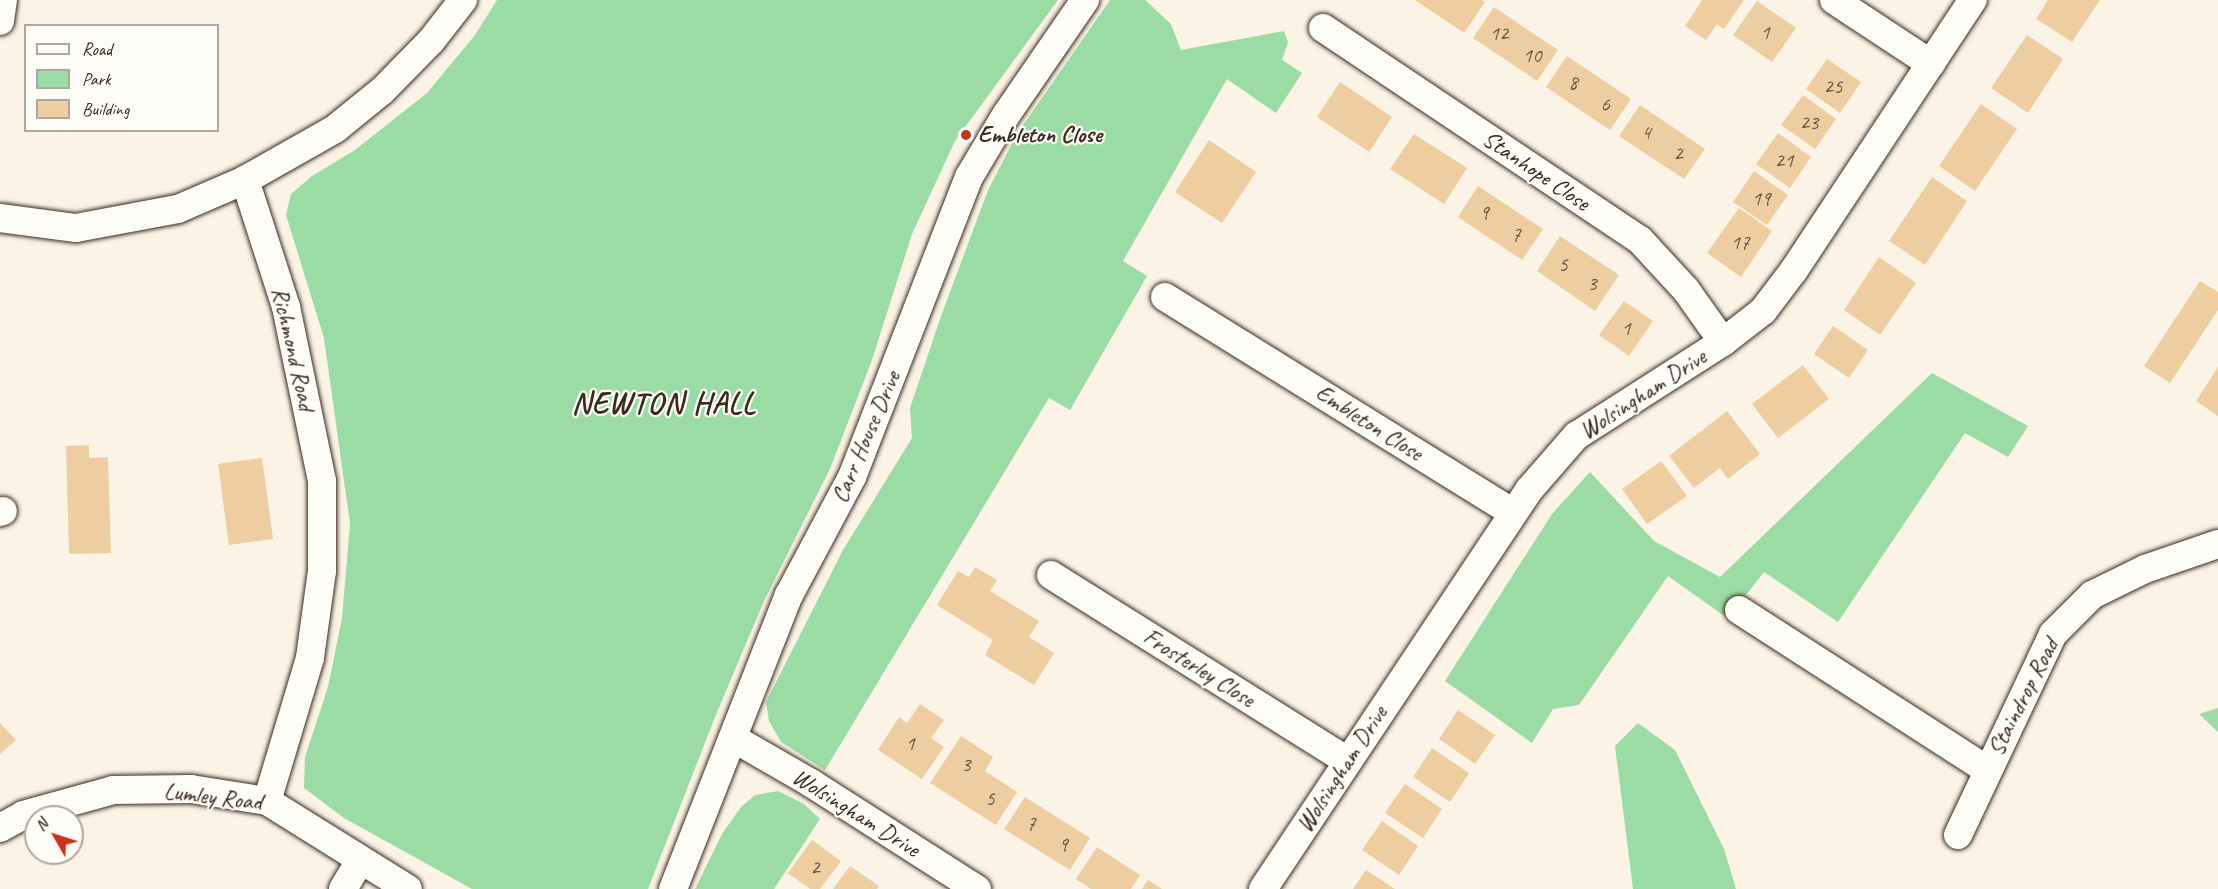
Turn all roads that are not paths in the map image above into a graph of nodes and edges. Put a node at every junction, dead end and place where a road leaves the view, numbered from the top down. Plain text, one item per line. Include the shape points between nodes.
1 (3, 0) edge
2 (464, 0) edge
3 (1085, 0) edge
4 (1834, 0) edge
5 (1973, 0) edge
6 (0, 21) edge
7 (1323, 28) dead end
8 (1931, 64) junction
9 (245, 180) junction
10 (0, 218) edge
11 (1166, 297) dead end
12 (1723, 342) junction
13 (1512, 512) junction
14 (2218, 544) edge
15 (1051, 575) dead end
16 (1739, 610) dead end
17 (733, 738) junction
18 (1347, 761) junction
19 (1987, 770) junction
20 (267, 801) junction
21 (0, 828) edge
22 (1958, 835) dead end
23 (360, 861) junction
24 (343, 889) edge
25 (408, 889) edge
26 (673, 889) edge
27 (978, 889) edge
28 (1263, 889) edge

1 - 6 street
2 - 9 street via 382,91 335,129
3 - 17 street, Carr House Drive via 1005,115 969,177 852,477 789,595
4 - 8 street
5 - 8 street, Wolsingham Drive
7 - 12 street, Stanhope Close via 1640,240 1686,290
8 - 12 street, Wolsingham Drive via 1788,278 1763,311
9 - 10 street via 178,209 76,228
9 - 20 street, Richmond Road via 286,307 322,481 322,571 310,658
11 - 13 street, Embleton Close
12 - 13 street, Wolsingham Drive via 1576,436
13 - 18 street, Wolsingham Drive
14 - 19 street, Staindrop Road via 2145,569 2092,595 2053,634
15 - 18 street, Frosterley Close
16 - 19 street, Staindrop Road
17 - 26 street, Carr House Drive
17 - 27 street, Wolsingham Drive
18 - 28 street, Wolsingham Drive
19 - 22 street, Staindrop Road
20 - 21 street, Lumley Road via 191,789 112,790 23,815
20 - 23 street, Lumley Road
23 - 24 street
23 - 25 street, Lumley Road

